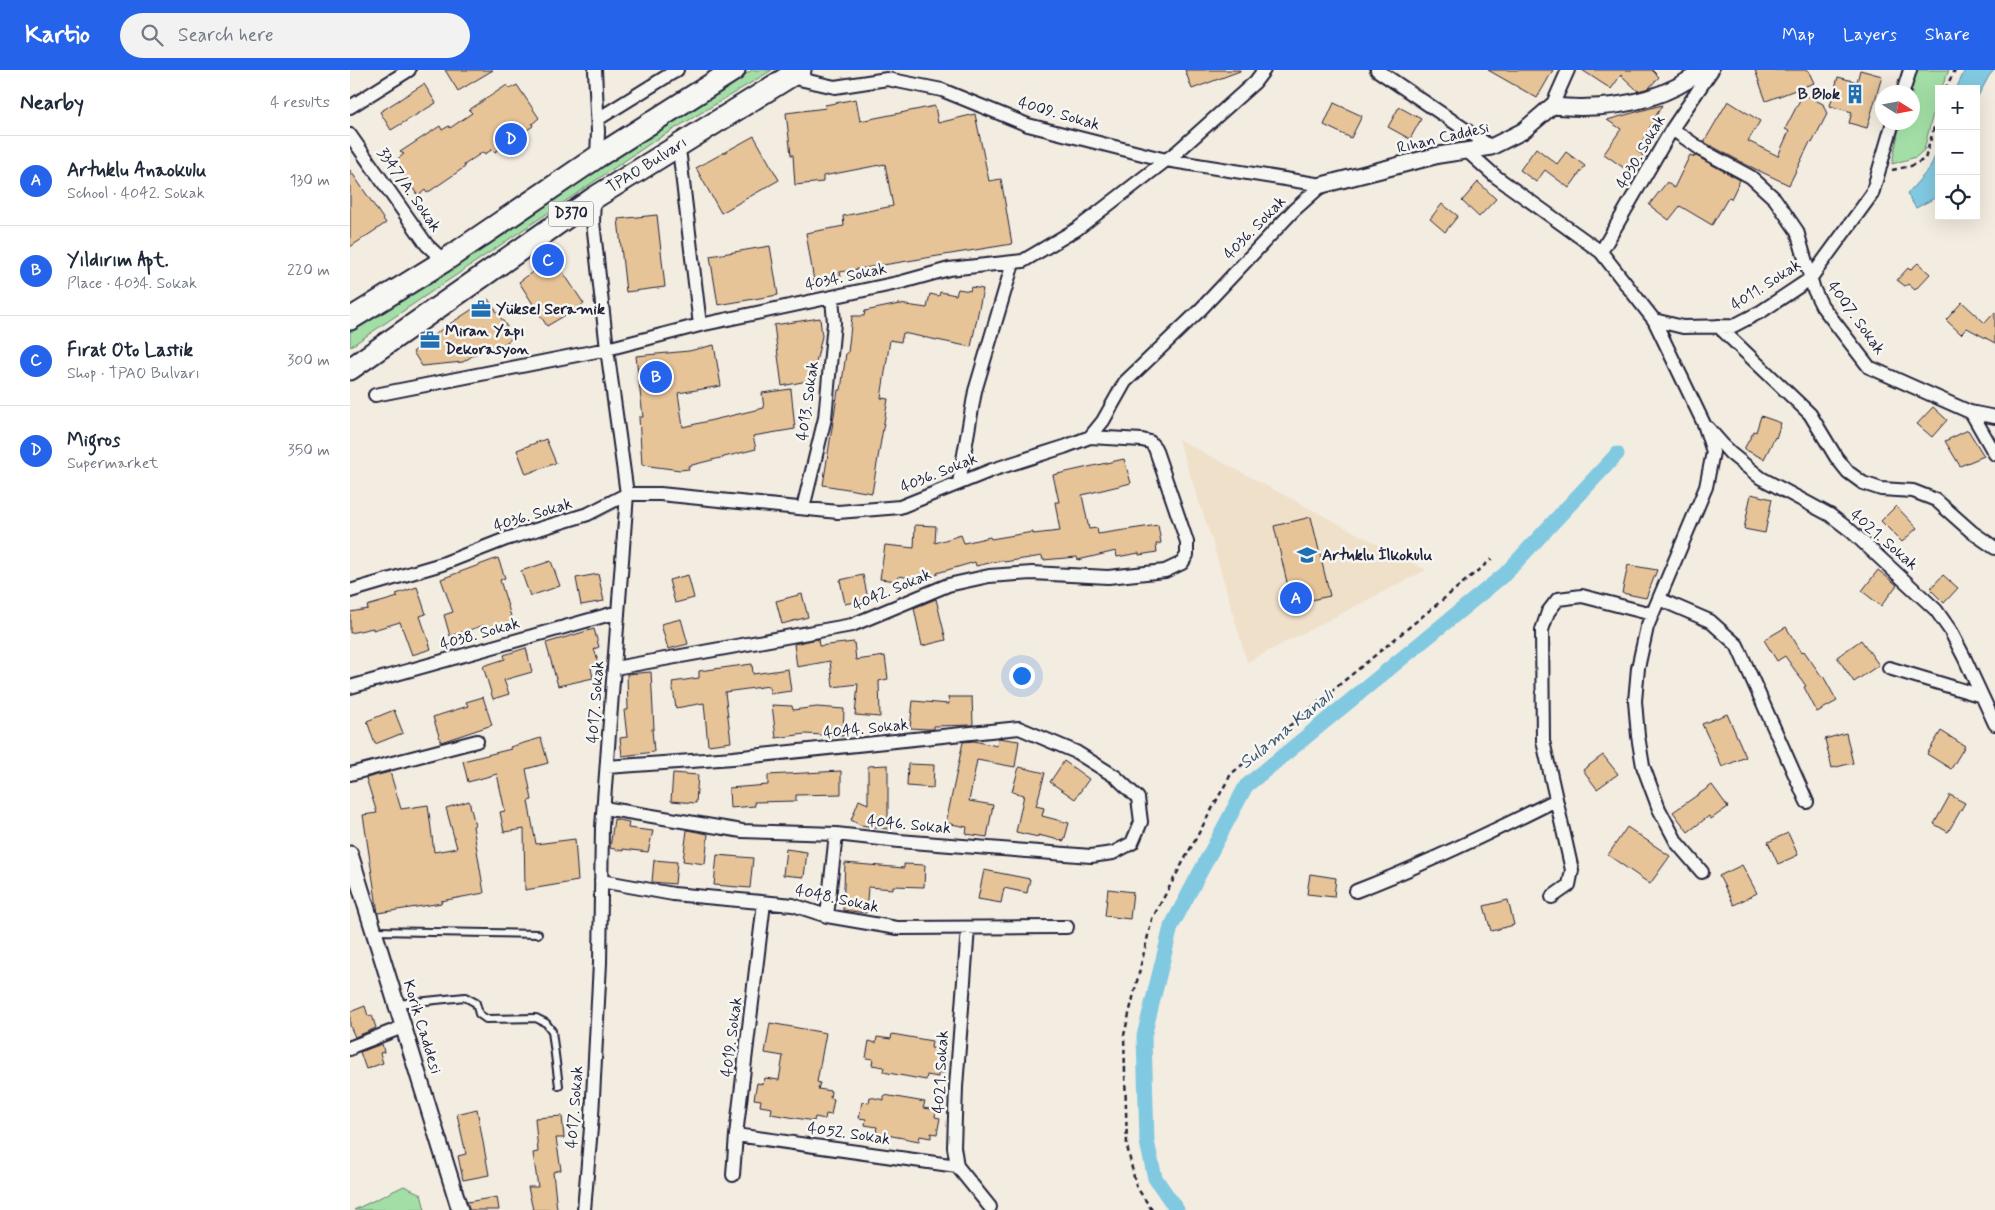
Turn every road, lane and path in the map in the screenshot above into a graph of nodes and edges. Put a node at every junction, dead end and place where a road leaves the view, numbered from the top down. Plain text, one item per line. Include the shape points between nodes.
1 (409, 70) edge
2 (595, 70) edge
3 (677, 70) edge
4 (734, 70) edge
5 (1264, 70) edge
6 (1377, 70) edge
7 (1568, 70) edge
8 (1702, 70) edge
9 (1712, 70) edge
10 (1910, 70) edge
11 (1954, 70) edge
12 (795, 73) edge
13 (1395, 75) edge
14 (1905, 85) edge
15 (1947, 85) edge
16 (1552, 106) junction
17 (350, 107) edge
18 (598, 119) junction
19 (1935, 124) edge
20 (1672, 129) junction
21 (1891, 130) edge
22 (350, 136) edge
23 (677, 145) junction
24 (1491, 147) junction
25 (1467, 151) junction
26 (597, 157) junction
27 (1166, 160) junction
28 (1878, 171) junction
29 (1322, 185) junction
30 (594, 198) junction
31 (1601, 252) junction
32 (444, 262) junction
33 (1013, 263) junction
34 (1810, 279) junction
35 (832, 297) junction
36 (350, 319) edge
37 (1654, 320) junction
38 (700, 325) junction
39 (1718, 326) junction
40 (607, 349) junction
41 (350, 369) edge
42 (375, 395) dead end
43 (1971, 412) junction
44 (1995, 416) edge
45 (1704, 424) junction
46 (1090, 437) junction
47 (1995, 454) edge
48 (958, 483) junction
49 (627, 494) junction
50 (804, 508) junction
51 (1995, 548) edge
52 (1492, 559) dead end
53 (350, 591) edge
54 (1659, 599) junction
55 (618, 612) junction
56 (1652, 614) junction
57 (615, 668) junction
58 (1889, 668) dead end
59 (350, 687) edge
60 (1982, 696) junction
61 (1995, 724) edge
62 (477, 741) dead end
63 (607, 767) junction
64 (350, 774) edge
65 (1116, 777) joint
66 (1556, 800) junction
67 (1807, 802) dead end
68 (604, 808) junction
69 (836, 834) junction
70 (350, 854) edge
71 (1702, 872) dead end
72 (601, 882) junction
73 (1356, 891) dead end
74 (1552, 897) dead end
75 (764, 903) junction
76 (827, 916) junction
77 (1067, 927) dead end
78 (968, 928) junction
79 (374, 930) junction
80 (538, 934) dead end
81 (397, 1004) junction
82 (403, 1027) junction
83 (350, 1049) edge
84 (559, 1086) dead end
85 (736, 1135) junction
86 (957, 1166) junction
87 (733, 1175) dead end
88 (990, 1207) dead end
89 (460, 1210) edge
90 (584, 1210) edge
91 (1152, 1210) edge

1 - 17 street
2 - 18 street
3 - 18 street
4 - 26 highway, TPAO Bulvarı / D370
5 - 27 street, 4034. Sokak via 1255,82
6 - 13 street
7 - 16 street
8 - 16 street via 1690,80 1649,99 1616,106
9 - 20 street, 4030. Sokak
10 - 14 street
11 - 15 path
12 - 23 highway, TPAO Bulvarı / D370
12 - 27 street, 4009. Sokak via 835,87 887,79 942,90 1028,125
13 - 24 street
16 - 24 street, Rıhan Caddesi via 1523,131
18 - 26 street
19 - 28 path via 1925,159 1896,170
20 - 31 street, 4030. Sokak
20 - 34 street, 4007. Sokak via 1705,152 1751,177 1775,198 1797,231
21 - 28 street, 4011. Sokak
22 - 32 street, 3347/A. Sokak via 427,245
23 - 30 highway, TPAO Bulvarı / D370
23 - 38 street
24 - 25 street, Rıhan Caddesi
25 - 29 street, Rıhan Caddesi
25 - 31 street via 1495,176
26 - 32 highway, TPAO Bulvarı / D370
27 - 29 street, 4009. Sokak
27 - 33 street, 4034. Sokak via 1077,229 1023,261
28 - 34 street, 4011. Sokak via 1872,194
29 - 46 street, 4036. Sokak via 1126,382
30 - 40 street, 4017. Sokak via 593,222
30 - 41 highway, TPAO Bulvarı / D370
31 - 37 street
32 - 36 highway, TPAO Bulvarı / D370
33 - 35 street, 4034. Sokak via 950,269
33 - 48 street via 975,391
34 - 39 street, 4011. Sokak via 1733,326
34 - 43 street, 4007. Sokak via 1822,306 1869,367
35 - 38 street, 4034. Sokak
35 - 50 street, 4013. Sokak via 834,324 825,418
37 - 39 street, 4011. Sokak via 1683,327
37 - 45 street
38 - 40 street, 4034. Sokak
39 - 51 street via 1810,414 1848,472 1881,488 1913,491 1936,500
40 - 42 street, 4034. Sokak
40 - 49 street, 4017. Sokak
43 - 44 street, 4007. Sokak
43 - 47 street
45 - 54 street via 1713,452 1706,487
45 - 60 street, 4021. Sokak via 1730,453 1761,478 1830,515 1870,546 1917,590 1950,630
46 - 48 street, 4036. Sokak
46 - 57 street, 4042. Sokak via 1142,440 1155,448 1187,542 1187,555 1182,563 1165,571 1108,577 1032,573 989,576 948,585 852,625
48 - 50 street, 4036. Sokak via 900,507 838,512
49 - 50 street, 4036. Sokak via 660,494
49 - 53 street, 4036. Sokak via 588,514 506,539 442,564
49 - 55 street, 4017. Sokak
52 - 91 path via 1230,774 1152,919 1124,1035 1127,1146 1136,1186
54 - 56 street
54 - 67 street via 1710,621 1737,645
55 - 57 street, 4017. Sokak
55 - 59 street, 4038. Sokak
56 - 66 street via 1582,596 1558,599 1548,612 1542,630 1544,741
56 - 71 street via 1637,676 1635,700 1640,751 1659,809 1677,843
57 - 63 street, 4017. Sokak
58 - 60 street
60 - 61 street, 4021. Sokak
62 - 64 street
63 - 65 street, 4044. Sokak via 783,754 1018,728 1076,752
63 - 68 street, 4017. Sokak
65 - 69 street, 4046. Sokak via 1138,798 1141,822 1132,844 1113,854 1082,855
66 - 73 street via 1471,842
66 - 74 street via 1572,870 1569,885
68 - 69 street, 4046. Sokak via 742,831
68 - 72 street, 4017. Sokak
69 - 76 street
70 - 79 street, Korik Caddesi
72 - 75 street, 4048. Sokak via 673,894
72 - 90 street, 4017. Sokak via 600,963
75 - 76 street, 4048. Sokak via 793,905
75 - 85 street, 4019. Sokak
76 - 78 street, 4048. Sokak via 897,928
77 - 78 street, 4048. Sokak
78 - 86 street, 4021. Sokak via 956,1087 954,1147
79 - 80 lane
79 - 81 street, Korik Caddesi
81 - 82 street, Korik Caddesi
81 - 84 lane via 465,997 476,1003 479,1014 486,1019 542,1020 552,1031
82 - 83 street
82 - 89 street, Korik Caddesi
85 - 86 street, 4052. Sokak
85 - 87 street, 4019. Sokak
86 - 88 street

